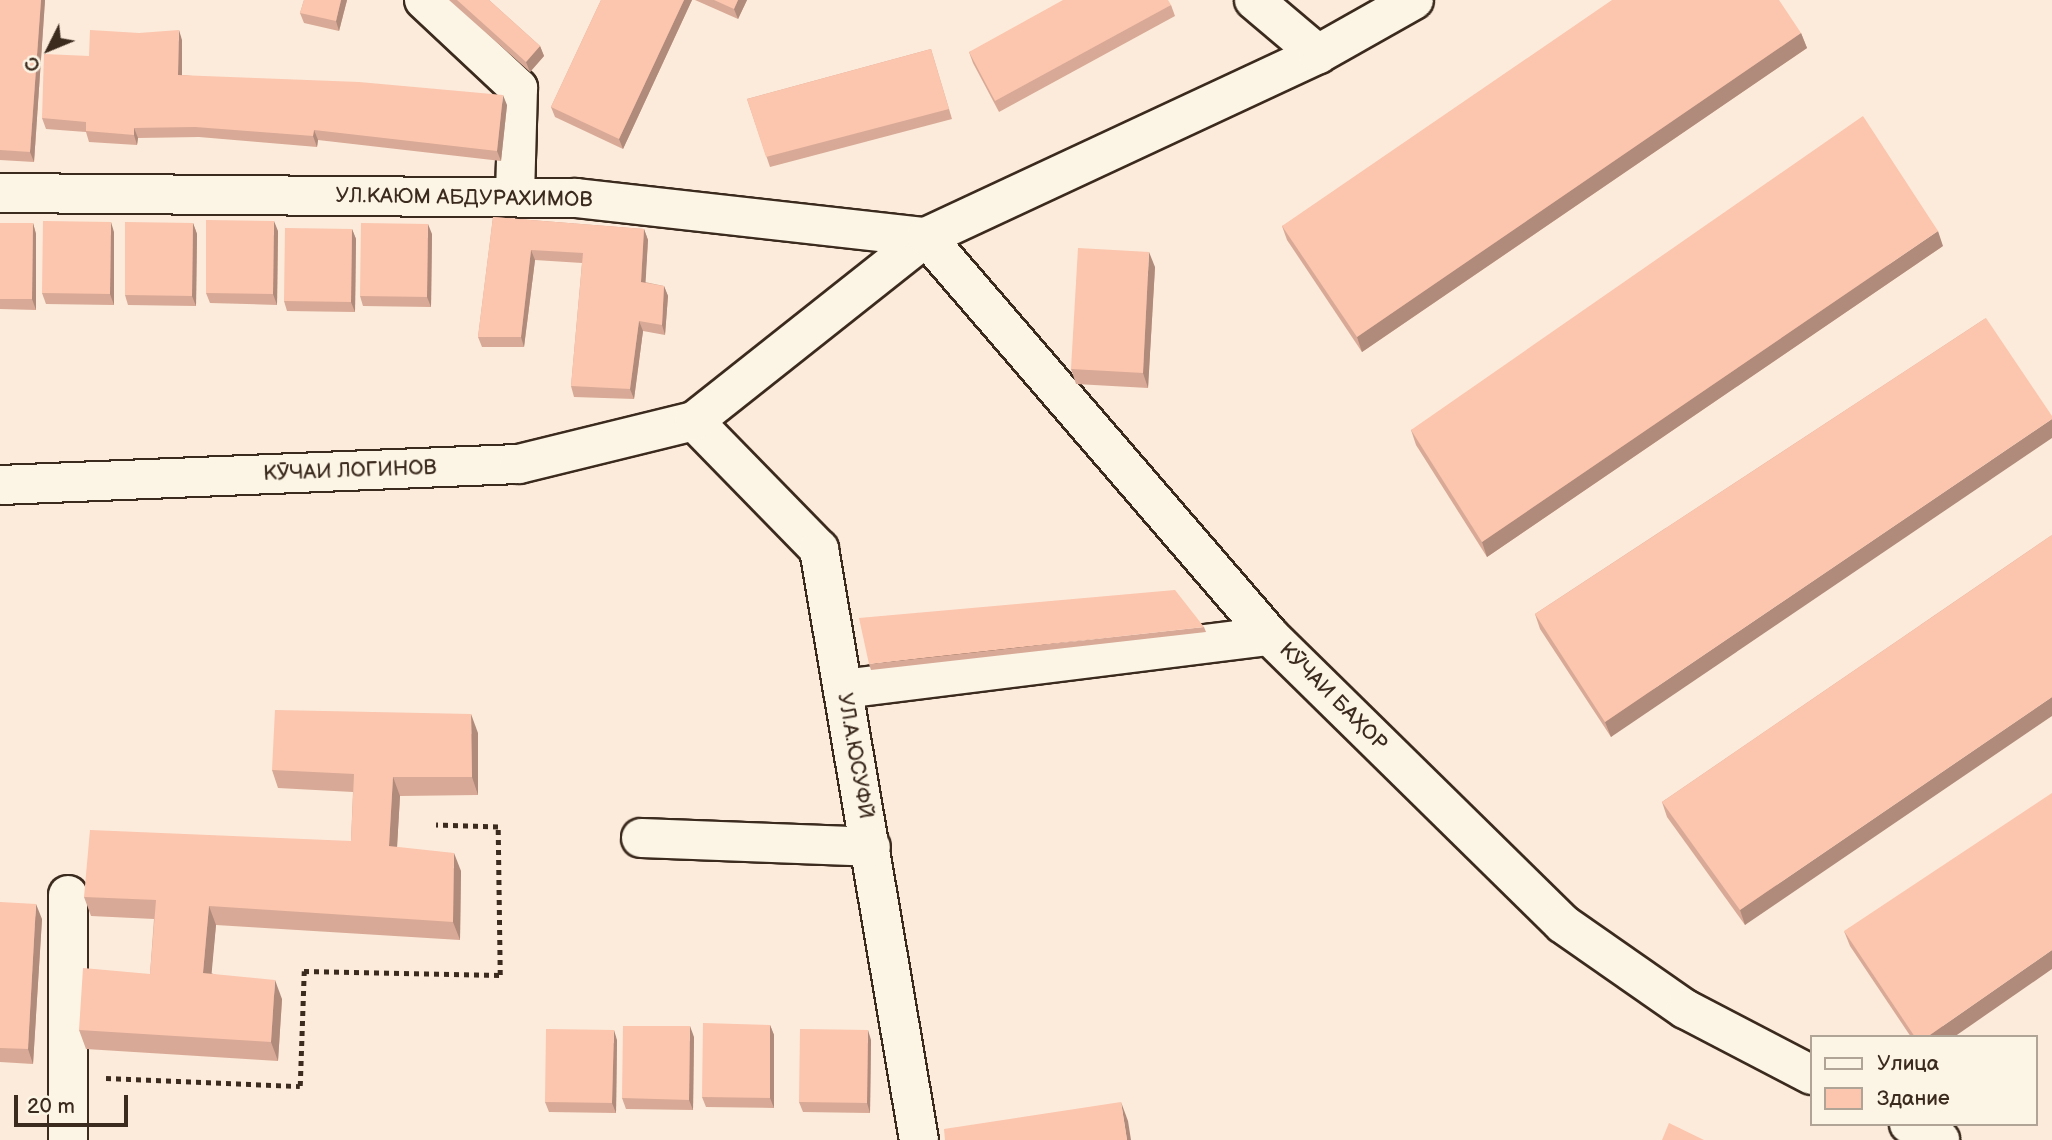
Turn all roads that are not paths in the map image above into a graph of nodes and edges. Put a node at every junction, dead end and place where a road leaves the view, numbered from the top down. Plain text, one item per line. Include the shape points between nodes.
1 (424, 0) edge
2 (1254, 0) edge
3 (1414, 0) edge
4 (1318, 54) junction
5 (0, 193) edge
6 (515, 197) junction
7 (926, 237) junction
8 (694, 421) junction
9 (0, 485) edge
10 (1270, 636) junction
11 (843, 689) junction
12 (641, 838) dead end
13 (870, 847) junction
14 (68, 895) dead end
15 (1811, 1073) edge
16 (1913, 1126) edge
17 (68, 1140) edge
18 (919, 1140) edge
19 (1940, 1140) edge

1 - 6 street via 518,88
2 - 4 street
3 - 4 street
4 - 7 street
5 - 6 street, УЛ.КАЮМ АБДУРАХИМОВ
6 - 7 street, УЛ.КАЮМ АБДУРАХИМОВ via 576,198
7 - 8 street
7 - 10 street, КӮЧАИ БАҲОР
8 - 9 street, КӮЧАИ ЛОГИНОВ via 519,464
8 - 11 street, УЛ.А.ЮСУФЙ via 819,549
10 - 11 street
10 - 15 street, КӮЧАИ БАҲОР via 1563,924 1685,1009
11 - 13 street, УЛ.А.ЮСУФЙ
12 - 13 street
13 - 18 street, УЛ.А.ЮСУФЙ
14 - 17 street
16 - 19 street

